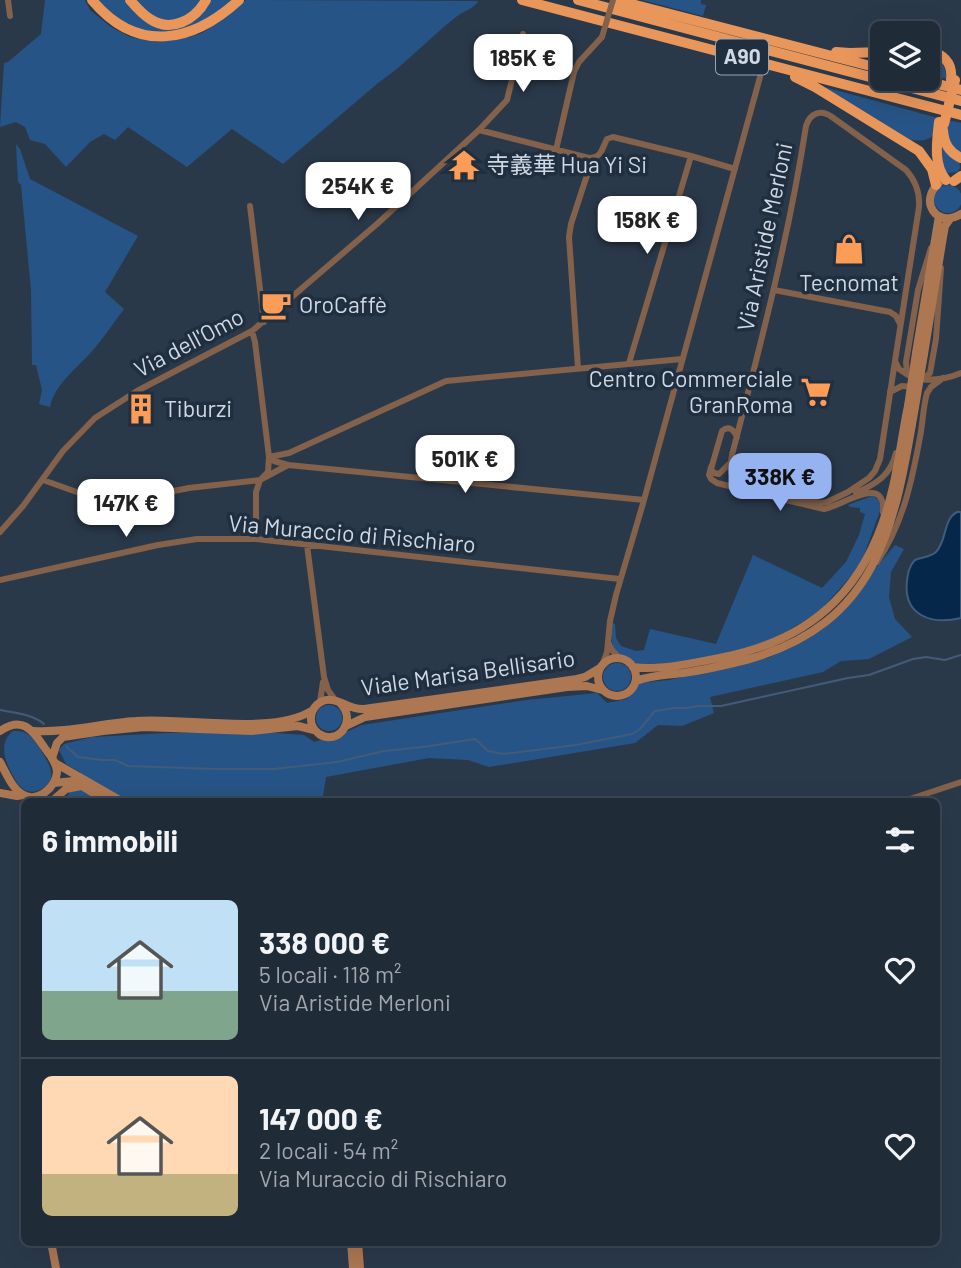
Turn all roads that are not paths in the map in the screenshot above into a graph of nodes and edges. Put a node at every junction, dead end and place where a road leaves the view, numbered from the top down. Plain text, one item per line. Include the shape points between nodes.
1 (8, 0) edge
2 (92, 0) edge
3 (130, 0) edge
4 (206, 0) edge
5 (239, 0) edge
6 (522, 0) edge
7 (578, 0) edge
8 (615, 0) edge
9 (10, 16) dead end
10 (523, 34) dead end
11 (791, 45) junction
12 (870, 52) edge
13 (940, 54) edge
14 (771, 65) junction
15 (870, 66) edge
16 (961, 69) edge
17 (760, 77) dead end
18 (956, 83) edge
19 (961, 101) edge
20 (961, 115) edge
21 (942, 123) junction
22 (479, 130) junction
23 (556, 150) junction
24 (691, 156) junction
25 (589, 158) junction
26 (961, 158) edge
27 (735, 169) junction
28 (952, 181) edge
29 (250, 206) dead end
30 (961, 215) edge
31 (939, 216) junction
32 (950, 219) junction
33 (940, 235) junction
34 (774, 290) junction
35 (264, 322) junction
36 (901, 325) junction
37 (252, 331) junction
38 (682, 359) junction
39 (932, 360) junction
40 (895, 361) junction
41 (629, 363) junction
42 (578, 368) junction
43 (961, 373) edge
44 (908, 375) junction
45 (943, 378) junction
46 (922, 380) junction
47 (890, 391) junction
48 (926, 397) junction
49 (910, 408) junction
50 (737, 437) junction
51 (287, 454) junction
52 (269, 457) junction
53 (731, 461) junction
54 (288, 465) junction
55 (711, 467) junction
56 (43, 480) junction
57 (260, 480) junction
58 (644, 500) junction
59 (821, 503) junction
60 (880, 528) junction
61 (0, 532) edge
62 (256, 539) junction
63 (307, 545) junction
64 (621, 579) junction
65 (0, 580) edge
66 (862, 584) junction
67 (608, 642) junction
68 (619, 658) junction
69 (602, 665) junction
70 (633, 667) junction
71 (324, 677) junction
72 (636, 681) junction
73 (602, 690) junction
74 (320, 702) junction
75 (339, 703) junction
76 (313, 710) junction
77 (4, 725) edge
78 (346, 726) junction
79 (315, 730) junction
80 (0, 731) edge
81 (33, 732) junction
82 (54, 760) junction
83 (0, 762) edge
84 (961, 782) edge
85 (54, 783) junction
86 (81, 786) junction
87 (47, 792) junction
88 (0, 793) edge
89 (25, 797) edge
90 (45, 798) edge
91 (56, 798) edge
92 (101, 798) edge
93 (116, 798) edge
94 (913, 798) edge
95 (52, 1246) edge
96 (351, 1246) edge
97 (358, 1246) edge
98 (56, 1268) edge
99 (353, 1268) edge
100 (360, 1268) edge

1 - 9 street
2 - 5 highway via 117,22 158,37 200,29
3 - 4 highway via 150,19 169,24 191,18
6 - 14 highway, A90
7 - 19 highway, A90
8 - 11 highway
8 - 23 street, bridge via 602,37 574,72
10 - 22 street, Via dell'Omo via 507,100
11 - 12 highway
11 - 15 highway
13 - 18 highway via 948,61
14 - 20 highway, A90
14 - 28 highway via 915,148 933,173
16 - 18 highway
17 - 27 street
18 - 21 highway, bridge
21 - 26 highway via 946,145
21 - 28 highway via 938,159 941,172
22 - 23 street
22 - 35 street, Via dell'Omo
23 - 25 street
24 - 25 street via 612,137 599,155
24 - 27 street
24 - 41 street
25 - 42 street via 569,237
27 - 38 street
28 - 31 main road via 932,191 930,202
29 - 35 street
30 - 32 main road
31 - 32 main road
31 - 33 main road
32 - 33 main road
33 - 39 street
33 - 44 street via 918,290 906,362
33 - 49 main road, bridge
34 - 36 street via 892,313
34 - 36 street, Via Aristide Merloni via 807,123 813,115 826,113 908,172 918,187 919,210
34 - 50 street, Via Aristide Merloni
35 - 37 street, Via dell'Omo
36 - 40 street, Via Aristide Merloni
37 - 52 street
37 - 56 street, Via dell'Omo via 116,404 66,447
38 - 41 street
38 - 58 street
39 - 45 street
39 - 46 street via 929,376
40 - 44 street
40 - 47 street, Via Aristide Merloni
41 - 42 street
42 - 51 street via 446,381
43 - 45 street
44 - 46 street
45 - 46 street
45 - 48 street
47 - 48 street via 915,387
47 - 59 street, Via Aristide Merloni via 874,472 857,487
48 - 66 street via 902,514
49 - 59 street via 902,423 895,460 885,475 870,487 833,503
49 - 60 main road
49 - 66 main road via 895,510
50 - 53 street, Via Aristide Merloni
50 - 55 street via 730,428 722,431
51 - 52 street
51 - 54 street
52 - 54 street
52 - 57 street via 268,472
53 - 55 street via 719,474
53 - 59 street via 732,476 740,484
54 - 57 street
54 - 58 street
55 - 60 street via 709,476 717,484 821,509 876,493 884,505
56 - 57 street via 100,499 122,501
56 - 61 street, Via dell'Omo
57 - 62 street
58 - 64 street
60 - 70 main road via 843,594 797,631 734,655
62 - 63 street, Via Muraccio di Rischiaro
62 - 65 street, Via Muraccio di Rischiaro via 197,539 158,545
63 - 64 street, Via Muraccio di Rischiaro
63 - 71 street
64 - 67 street
66 - 72 main road via 834,615 786,646 738,662
67 - 68 street
67 - 69 street
68 - 69 main road
68 - 70 main road
69 - 73 main road via 597,679
69 - 75 main road, Viale Marisa Bellisario via 577,679 364,709
70 - 72 main road
71 - 74 street
71 - 75 street
72 - 73 main road via 630,692 618,697
73 - 78 main road, Viale Marisa Bellisario via 587,686 554,689 365,717
74 - 75 main road
74 - 76 main road
75 - 78 main road via 347,714
76 - 79 main road
76 - 81 main road via 292,720 262,723 137,720
77 - 80 main road
77 - 81 main road via 16,724
78 - 79 main road via 331,737
79 - 82 main road via 299,726 252,731 127,728 65,737 57,743
81 - 82 main road
82 - 85 main road
82 - 93 main road
83 - 89 main road
84 - 94 street
85 - 86 main road via 72,781
85 - 87 main road
86 - 91 main road via 66,789
86 - 92 main road
87 - 89 main road
87 - 90 main road
88 - 89 main road
95 - 98 main road
96 - 99 main road
97 - 100 main road

